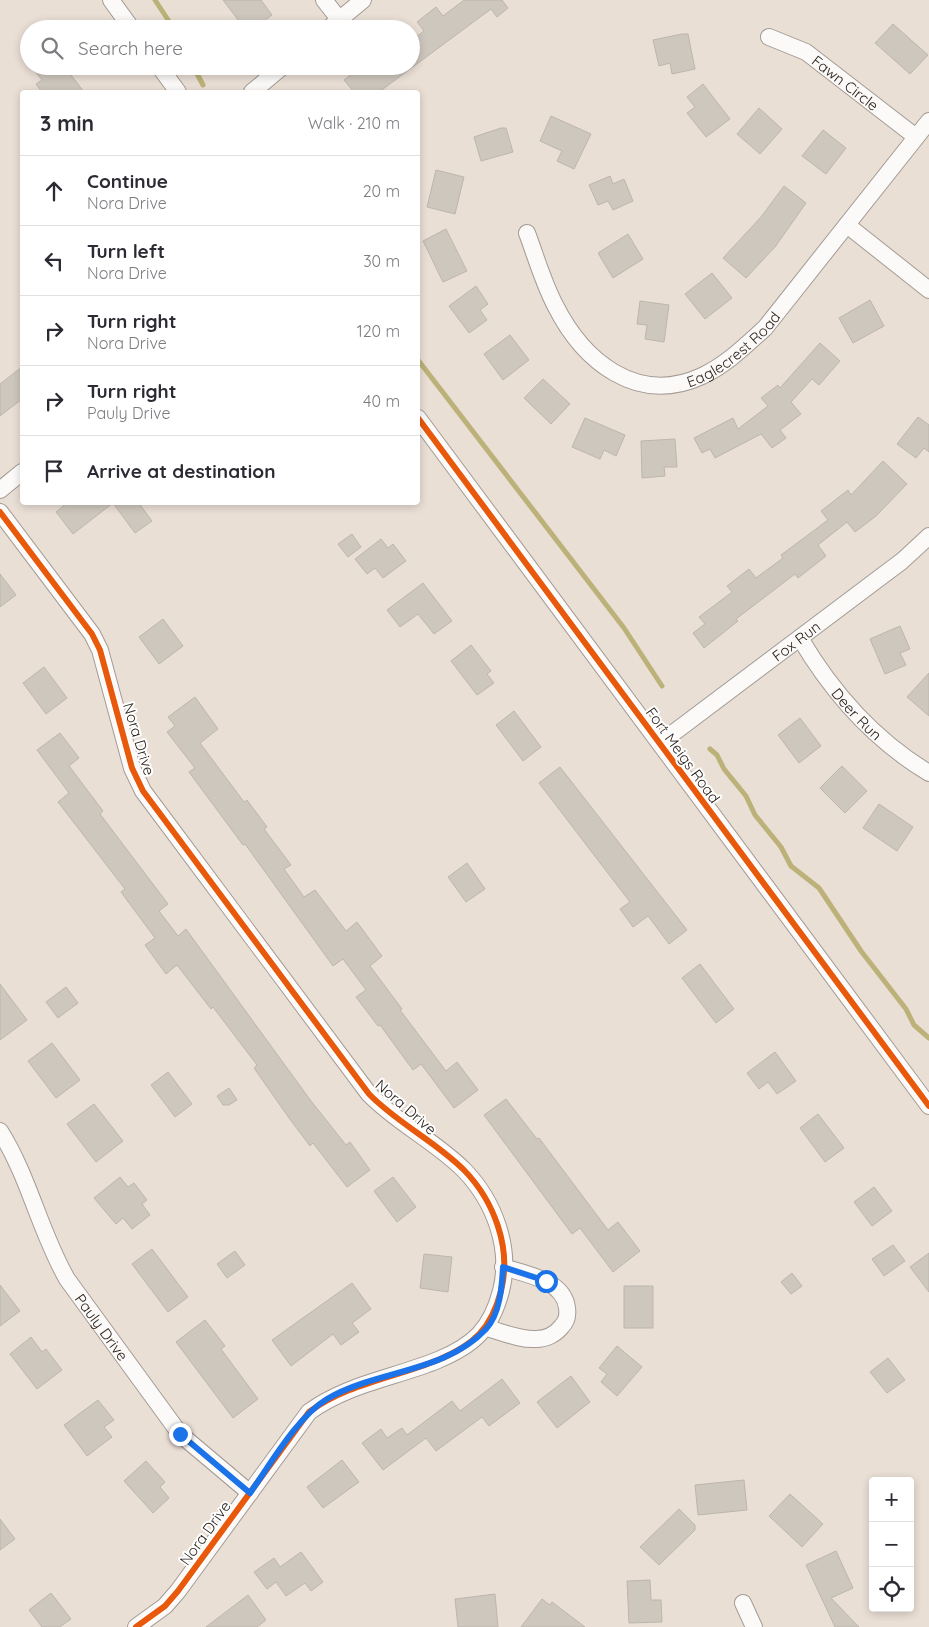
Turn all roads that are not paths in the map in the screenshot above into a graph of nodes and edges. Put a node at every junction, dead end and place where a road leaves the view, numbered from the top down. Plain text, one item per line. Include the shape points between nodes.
1 (111, 0) edge
2 (324, 0) edge
3 (364, 0) edge
4 (125, 20) edge
5 (332, 20) edge
6 (339, 20) edge
7 (769, 37) dead end
8 (166, 75) edge
9 (272, 75) edge
10 (177, 90) edge
11 (254, 90) edge
12 (929, 121) edge
13 (916, 137) junction
14 (847, 225) junction
15 (528, 233) dead end
16 (929, 290) edge
17 (420, 421) edge
18 (20, 474) edge
19 (0, 490) edge
20 (0, 512) edge
21 (929, 536) edge
22 (800, 638) junction
23 (660, 743) junction
24 (929, 773) edge
25 (929, 1106) edge
26 (0, 1131) edge
27 (503, 1267) junction
28 (487, 1328) junction
29 (250, 1493) junction
30 (743, 1603) dead end
31 (136, 1627) edge
32 (754, 1627) edge

1 - 4 street
2 - 5 street
3 - 6 street
7 - 13 street, Fawn Circle via 806,52
8 - 10 street
9 - 11 street
12 - 13 street, Eaglecrest Road
13 - 14 street, Eaglecrest Road
14 - 15 street, Eaglecrest Road via 765,328 736,354 703,376 664,386 636,383 615,375 594,358 560,314
14 - 16 street
17 - 23 street, Fort Meigs Road
18 - 19 street
20 - 27 street, Nora Drive via 92,634 100,650 132,768 143,791 370,1094 464,1170 483,1194 495,1216 503,1245
21 - 22 street, Fox Run via 902,561
22 - 23 street, Fox Run
22 - 24 street, Deer Run via 872,732 899,755
23 - 25 street, Fort Meigs Road
26 - 29 street, Pauly Drive via 67,1280 180,1434
27 - 28 street, Nora Drive via 496,1309
27 - 28 street via 546,1281 563,1295 568,1315 559,1329 544,1339 533,1340
28 - 29 street, Nora Drive via 461,1348 438,1360 327,1399 309,1412
29 - 31 street, Nora Drive via 178,1591 165,1606
30 - 32 street

